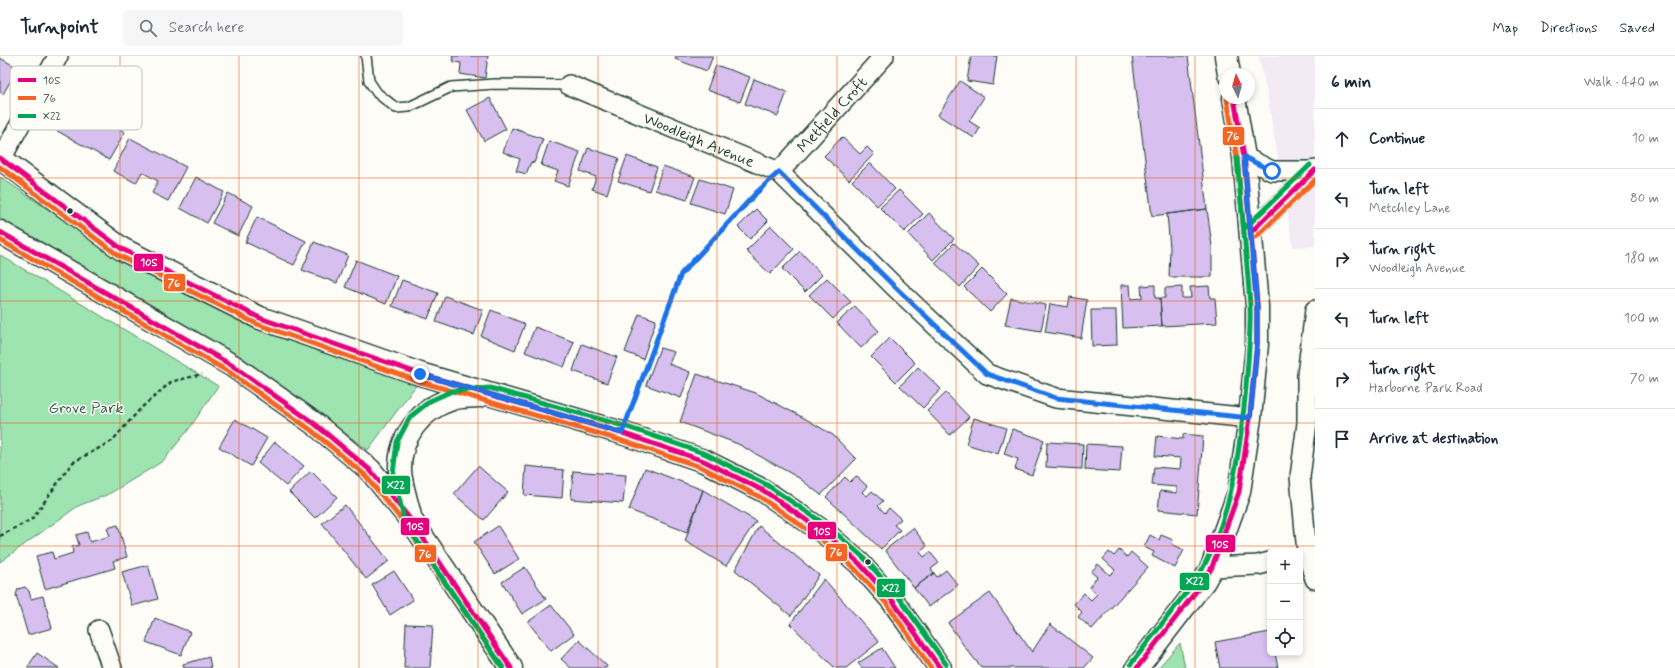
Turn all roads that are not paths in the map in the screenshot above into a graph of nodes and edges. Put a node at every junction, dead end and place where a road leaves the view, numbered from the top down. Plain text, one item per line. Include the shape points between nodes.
1 (58, 56) edge
2 (366, 56) edge
3 (884, 56) edge
4 (1226, 56) edge
5 (52, 66) edge
6 (1228, 68) edge
7 (569, 85) joint
8 (1235, 104) edge
9 (16, 130) edge
10 (1244, 157) junction
11 (0, 159) edge
12 (1314, 170) edge
13 (779, 172) junction
14 (0, 232) edge
15 (1251, 232) junction
16 (1315, 310) edge
17 (489, 395) junction
18 (1250, 418) junction
19 (411, 520) junction
20 (1304, 554) edge
21 (1267, 563) edge
22 (1212, 567) junction
23 (1315, 579) edge
24 (99, 630) dead end
25 (508, 667) edge
26 (112, 668) edge
27 (940, 668) edge
28 (1137, 668) edge

1 - 5 street
2 - 7 lane via 369,81 377,93 396,108 409,107 451,87 495,84
3 - 13 street, Metfield Croft
4 - 6 main road
7 - 13 street, Woodleigh Avenue
8 - 10 main road
9 - 11 street
10 - 12 street via 1272,171
10 - 15 main road
11 - 17 main road via 122,249 260,318 420,374
12 - 15 street
13 - 18 street, Woodleigh Avenue via 987,374 1056,398
14 - 19 main road via 233,366 315,424 364,465
15 - 18 main road via 1257,306 1257,344
16 - 20 street via 1307,375 1307,423 1300,476
17 - 19 main road via 453,398 434,406 416,420 404,444 400,471
17 - 27 main road via 622,433 710,464 764,492 825,533 859,563 892,600
18 - 22 main road via 1239,492
19 - 25 main road
20 - 23 street
21 - 22 street
22 - 28 main road via 1187,605
24 - 26 street

